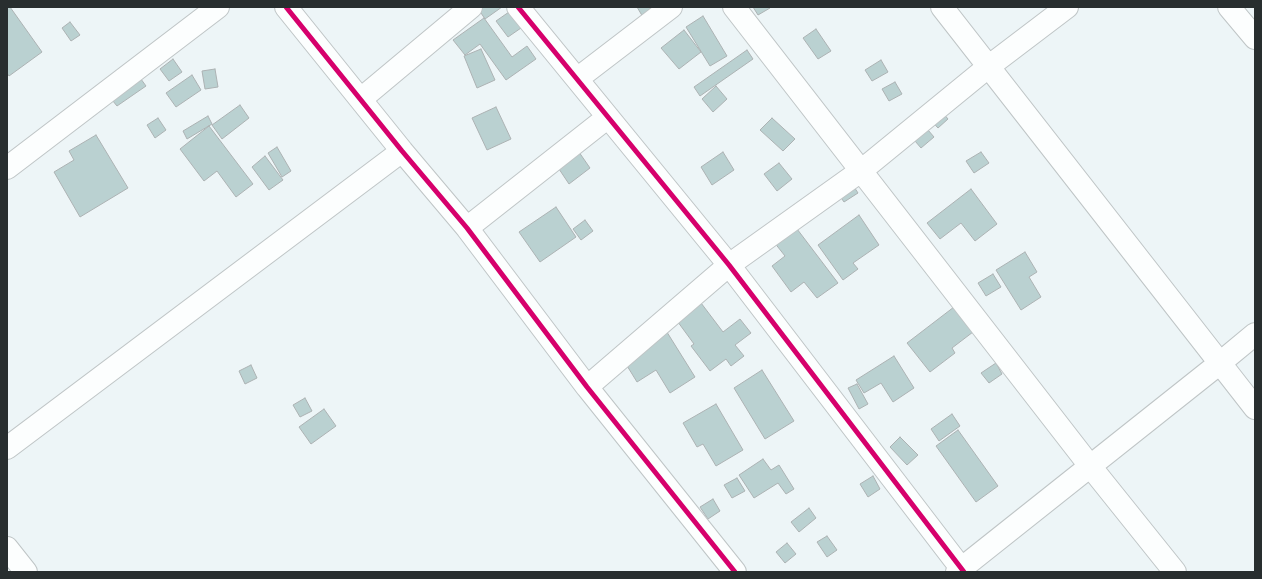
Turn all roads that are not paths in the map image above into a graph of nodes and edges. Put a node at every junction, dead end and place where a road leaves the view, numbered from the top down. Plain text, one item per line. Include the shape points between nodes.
1 (218, 7) edge
2 (286, 7) edge
3 (470, 7) edge
4 (518, 7) edge
5 (671, 7) edge
6 (734, 7) edge
7 (942, 7) edge
8 (1067, 7) edge
9 (1229, 7) edge
10 (1255, 38) edge
11 (988, 67) junction
12 (577, 79) junction
13 (361, 99) junction
14 (608, 117) junction
15 (402, 151) junction
16 (7, 168) edge
17 (862, 170) junction
18 (467, 228) junction
19 (729, 265) junction
20 (1255, 334) edge
21 (1220, 363) junction
22 (587, 387) junction
23 (1255, 408) edge
24 (7, 448) edge
25 (1090, 466) junction
26 (7, 548) edge
27 (961, 571) edge
28 (26, 572) edge
29 (735, 572) edge
30 (1175, 572) edge

1 - 16 street
2 - 13 street
3 - 13 street
4 - 12 street
5 - 12 street
6 - 17 street
7 - 11 street
8 - 11 street
9 - 10 street
11 - 17 street
11 - 21 street
12 - 14 street
13 - 15 street
14 - 18 street
14 - 19 street
15 - 18 street
15 - 24 street
17 - 19 street
17 - 25 street
18 - 22 street
19 - 22 street
19 - 27 street
20 - 21 street
21 - 23 street
21 - 25 street
22 - 29 street
25 - 27 street
25 - 30 street
26 - 28 street

